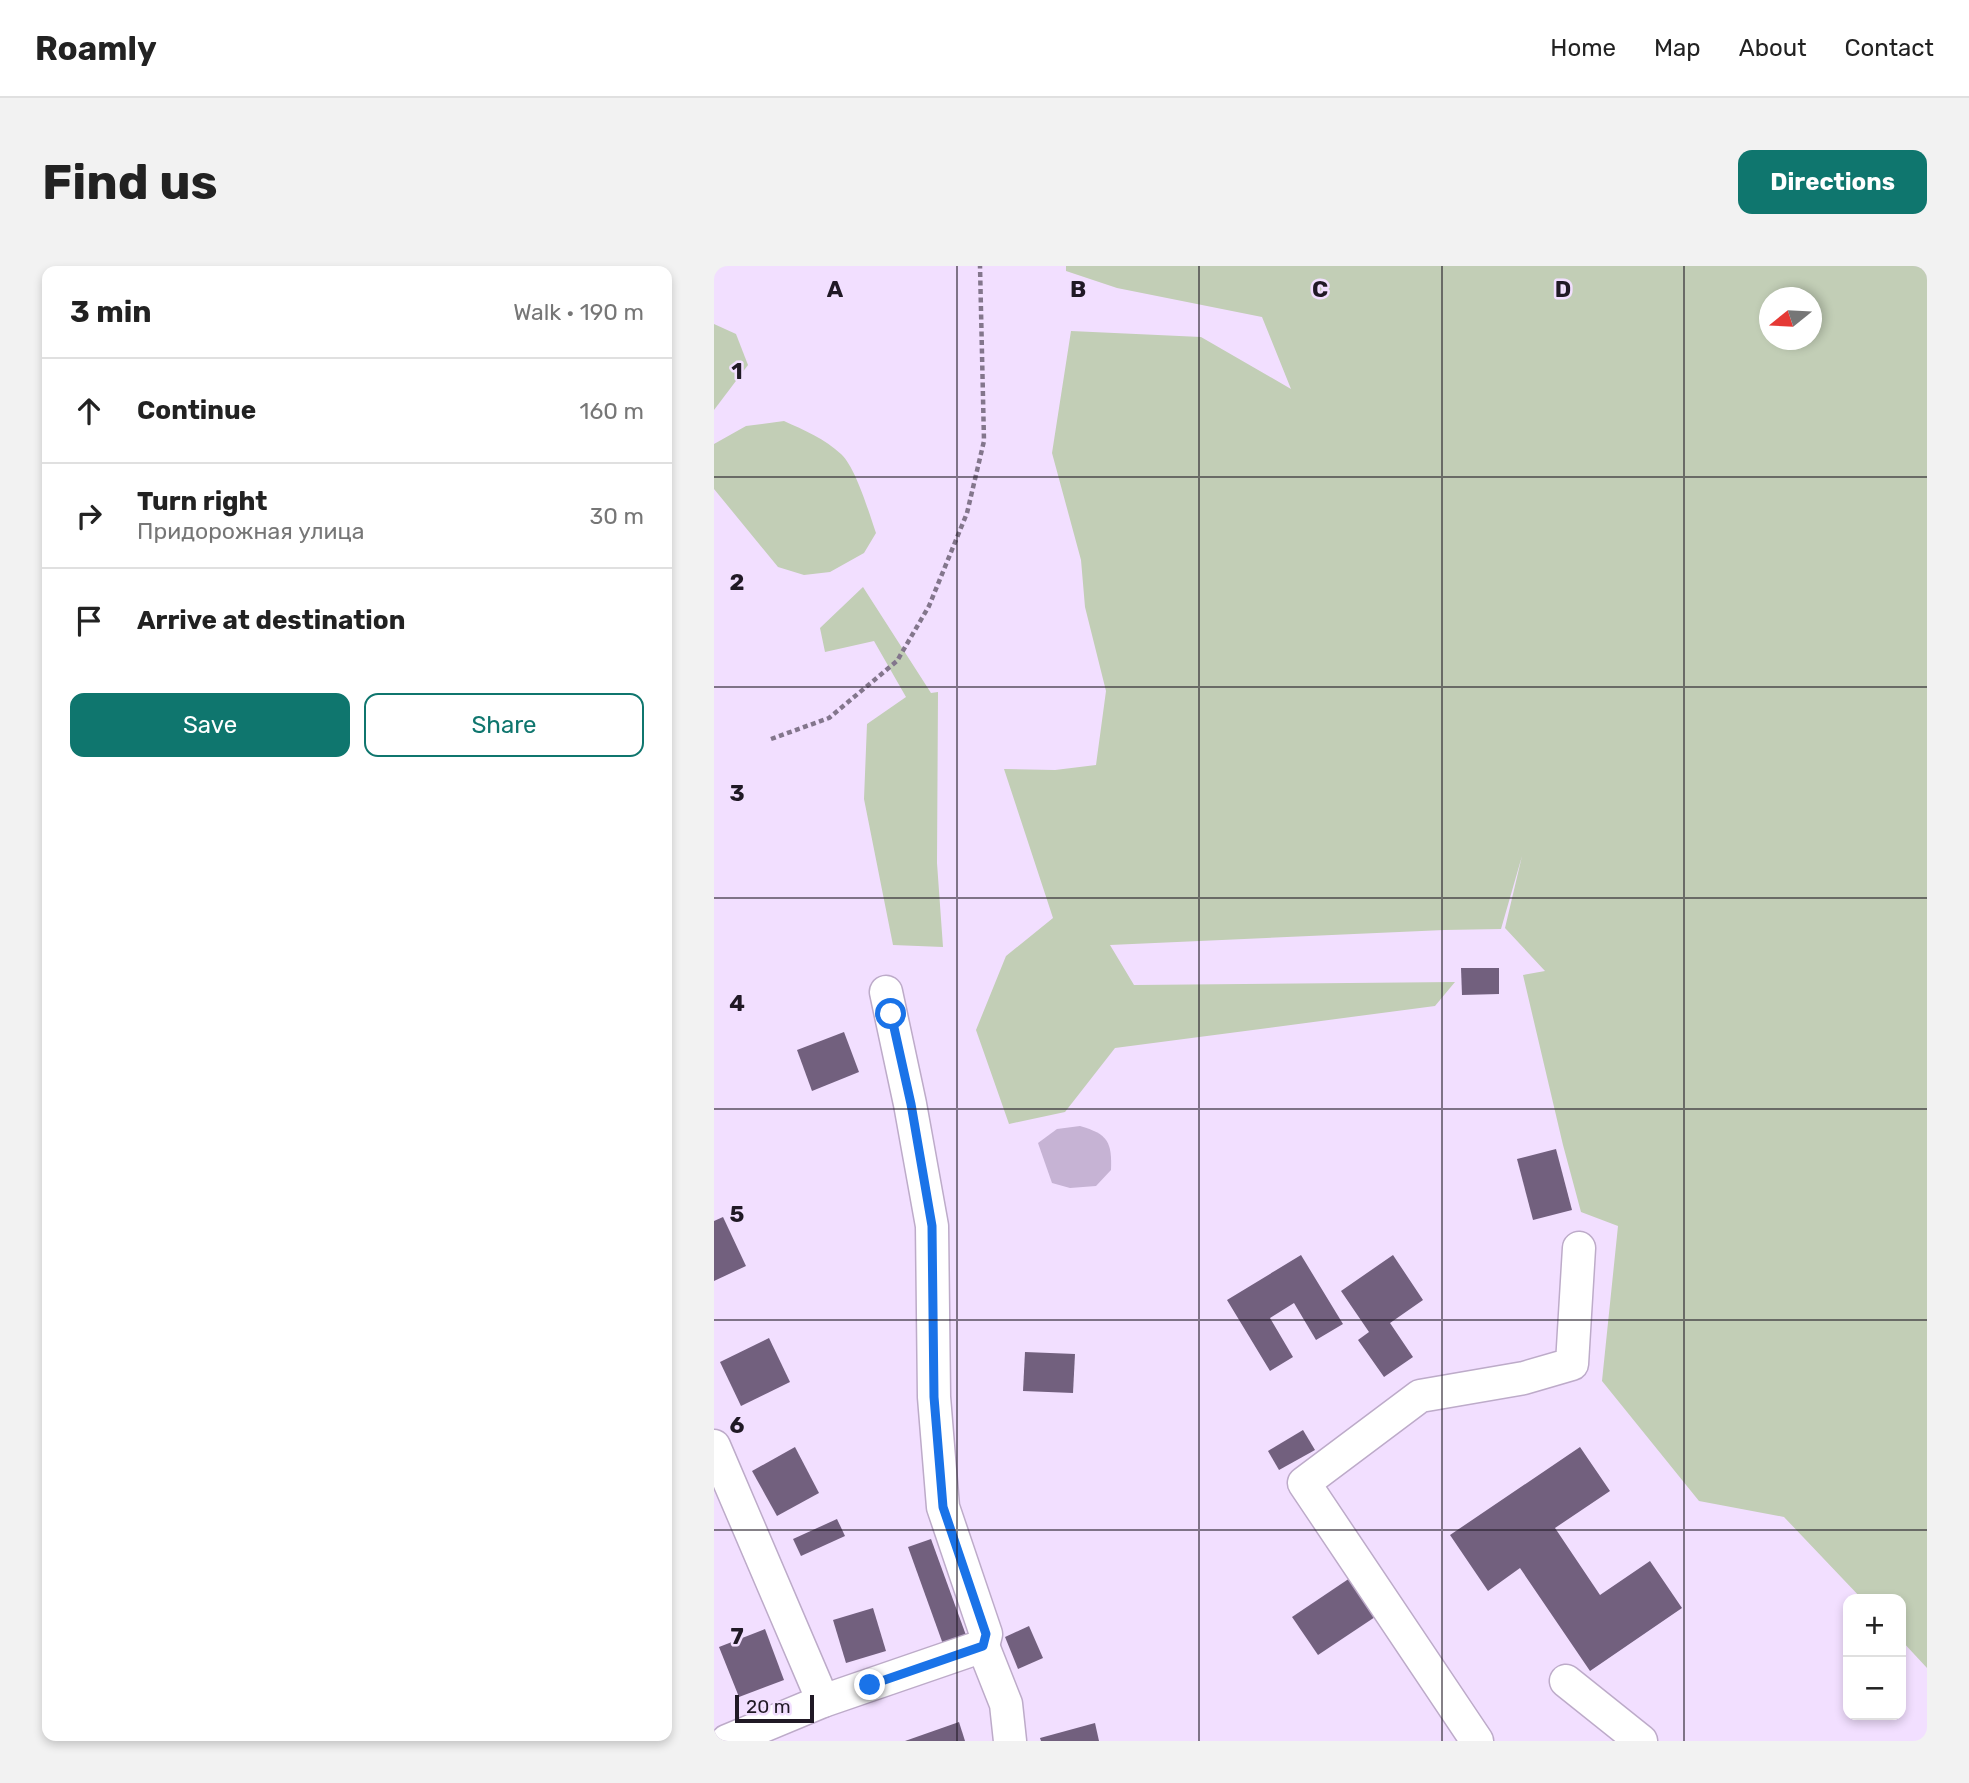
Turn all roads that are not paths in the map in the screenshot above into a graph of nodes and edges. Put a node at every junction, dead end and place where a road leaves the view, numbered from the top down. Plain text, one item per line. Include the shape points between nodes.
1 (887, 992) dead end
2 (1579, 1248) dead end
3 (714, 1446) edge
4 (983, 1646) junction
5 (1566, 1681) dead end
6 (823, 1702) junction
7 (727, 1741) edge
8 (1010, 1741) edge
9 (1477, 1741) edge
10 (1640, 1741) edge

1 - 4 street via 932,1226 934,1397 943,1507 986,1634
2 - 9 street via 1572,1364 1524,1378 1420,1396 1304,1483
3 - 6 street
4 - 6 street
4 - 8 street via 1006,1704
5 - 10 street
6 - 7 street

